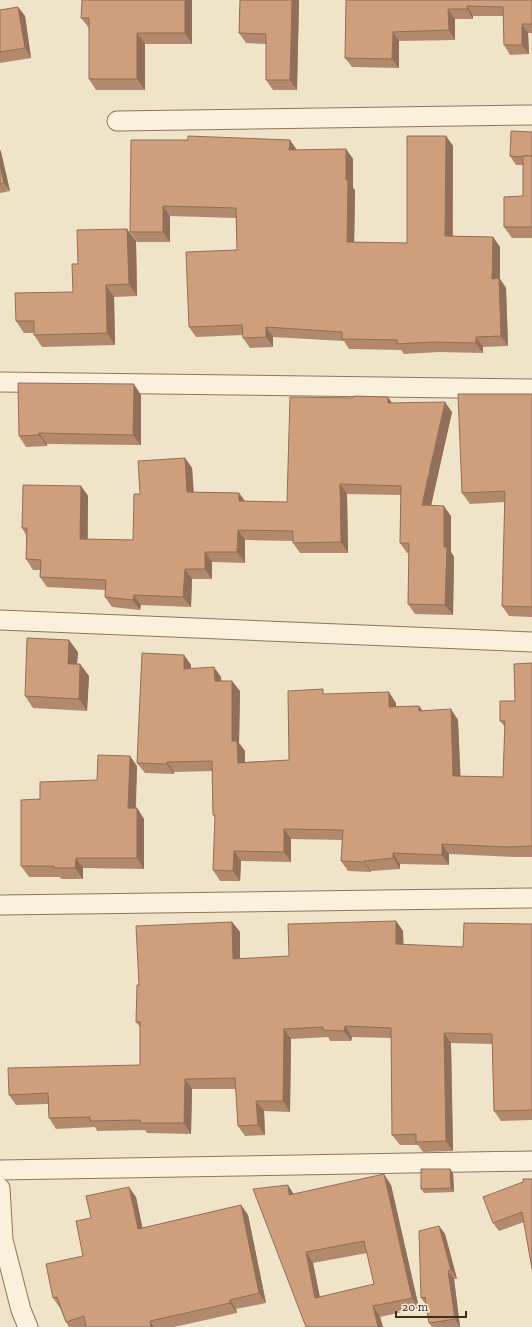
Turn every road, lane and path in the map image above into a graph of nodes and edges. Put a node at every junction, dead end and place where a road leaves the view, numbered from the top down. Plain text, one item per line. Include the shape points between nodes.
1 (532, 115) edge
2 (117, 121) dead end
3 (0, 382) edge
4 (532, 389) edge
5 (0, 620) edge
6 (532, 642) edge
7 (532, 898) edge
8 (0, 905) edge
9 (532, 1161) edge
10 (0, 1170) edge
11 (0, 1188) edge
12 (28, 1327) edge

1 - 2 street
3 - 4 street
5 - 6 street
7 - 8 street
9 - 10 street
11 - 12 street via 3,1240 21,1310

